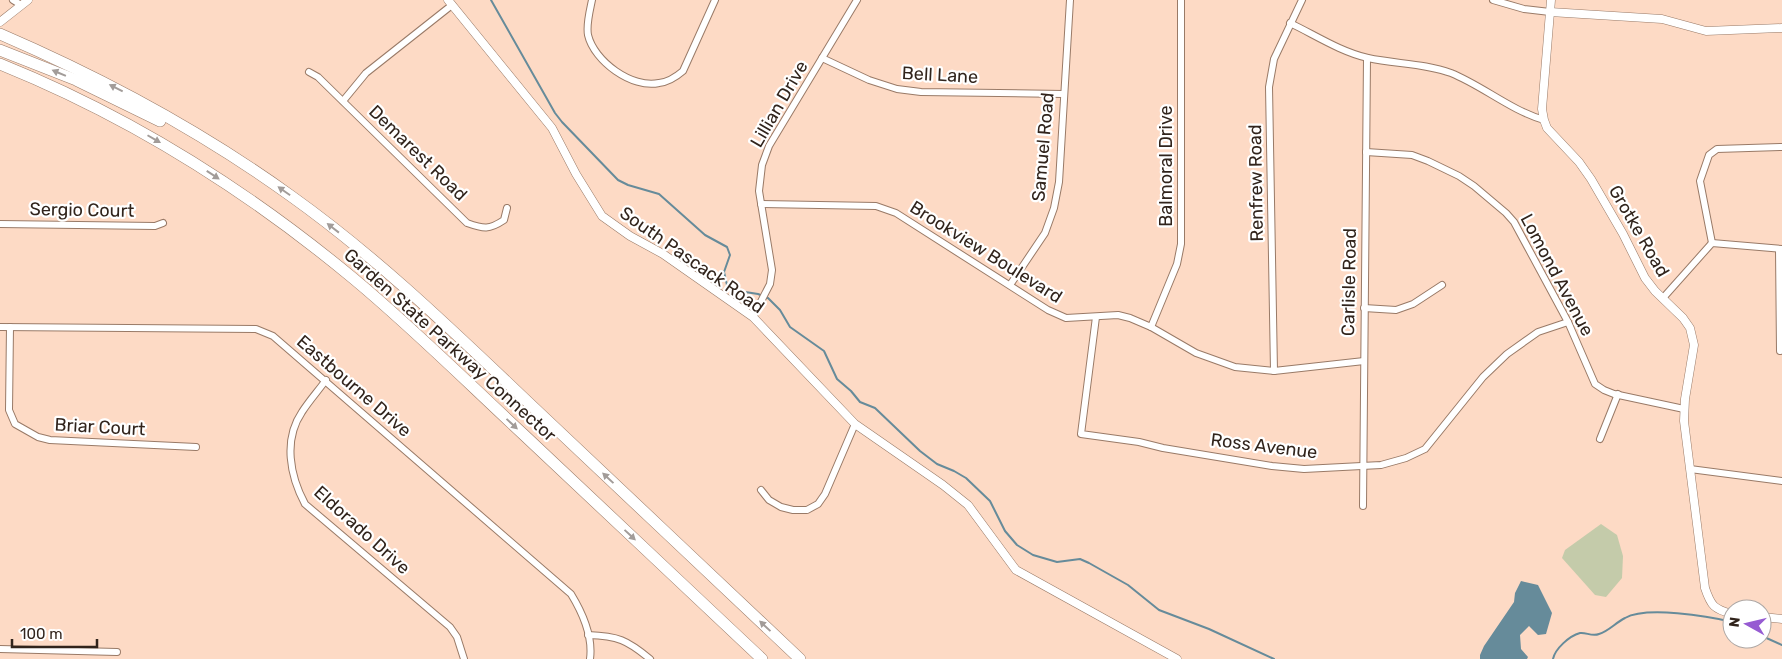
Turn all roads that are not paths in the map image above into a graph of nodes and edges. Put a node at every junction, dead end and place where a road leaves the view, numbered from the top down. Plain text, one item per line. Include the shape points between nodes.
1 (13, 0) edge
2 (28, 0) edge
3 (592, 0) edge
4 (715, 0) edge
5 (857, 0) edge
6 (1070, 0) edge
7 (1181, 0) edge
8 (1302, 0) edge
9 (1493, 0) edge
10 (1551, 0) edge
11 (450, 2) edge
12 (21, 6) junction
13 (1550, 12) junction
14 (2, 21) edge
15 (1290, 23) junction
16 (1782, 28) edge
17 (0, 34) edge
18 (0, 50) edge
19 (822, 58) junction
20 (1367, 58) junction
21 (0, 64) edge
22 (308, 72) dead end
23 (1063, 94) junction
24 (342, 101) junction
25 (1544, 120) junction
26 (1782, 147) edge
27 (1366, 152) junction
28 (263, 176) junction
29 (761, 204) junction
30 (507, 208) dead end
31 (163, 222) dead end
32 (0, 224) edge
33 (1712, 243) junction
34 (1780, 249) edge
35 (1010, 285) junction
36 (1442, 285) dead end
37 (1663, 298) junction
38 (1364, 308) junction
39 (753, 317) junction
40 (1096, 317) junction
41 (1568, 322) junction
42 (0, 327) edge
43 (10, 327) junction
44 (1151, 327) junction
45 (1780, 351) dead end
46 (1364, 361) junction
47 (1274, 371) junction
48 (326, 380) junction
49 (1618, 394) junction
50 (1684, 409) junction
51 (855, 424) junction
52 (1600, 439) dead end
53 (196, 447) dead end
54 (1363, 466) junction
55 (1690, 469) junction
56 (1782, 481) edge
57 (761, 490) dead end
58 (1362, 506) dead end
59 (1722, 611) edge
60 (588, 636) junction
61 (0, 649) edge
62 (117, 652) dead end
63 (464, 659) edge
64 (590, 659) edge
65 (650, 659) edge
66 (762, 659) edge
67 (800, 659) edge
68 (1178, 659) edge

1 - 12 street
2 - 12 street
3 - 4 street via 588,32 591,45 611,69 649,84 674,78 683,70
5 - 19 street, Lillian Drive
6 - 23 street, Samuel Road
7 - 44 street, Balmoral Drive via 1181,244
8 - 15 street, Renfrew Road
9 - 13 street
10 - 13 street
11 - 24 street via 366,73
11 - 39 street, South Pascack Road via 552,128 602,216
12 - 14 street
13 - 16 street via 1662,19 1706,31
13 - 25 street via 1542,109
15 - 20 street
15 - 47 street, Renfrew Road via 1274,59 1269,88
28 -> 17 highway via 127,94
28 -> 18 highway via 104,93
19 - 23 street, Bell Lane via 896,89
19 - 29 street, Lillian Drive via 769,146 762,165
20 - 25 street via 1451,73 1529,116
20 - 27 street, Carlisle Road
21 -> 66 highway, Garden State Parkway Connector via 84,101 164,144 317,250 402,321
22 - 24 street, Demarest Road via 318,77
23 - 35 street, Samuel Road via 1054,208 1045,233
24 - 30 street, Demarest Road via 467,223 492,228 504,220
25 - 37 street, Grotke Road via 1547,128 1591,179 1645,278
26 - 33 street via 1717,149 1709,155 1700,181
27 - 38 street, Carlisle Road
27 - 41 street, Lomond Avenue via 1412,155 1459,176 1490,199 1514,222
67 -> 28 highway, Garden State Parkway Connector via 422,302 336,230
29 - 35 street, Brookview Boulevard via 876,206 896,213
29 - 39 street, Lillian Drive via 772,270 770,284
31 - 32 street, Sergio Court via 155,226
33 - 34 street
33 - 37 street
34 - 45 street
35 - 40 street, Brookview Boulevard via 1066,318
36 - 38 street via 1413,304 1396,310
37 - 50 street, Grotke Road via 1683,318 1693,336
38 - 46 street, Carlisle Road
39 - 51 street, South Pascack Road
40 - 44 street, Brookview Boulevard via 1118,315
40 - 54 street, Ross Avenue via 1081,434 1272,466 1304,469
41 - 49 street, Lomond Avenue via 1596,384
41 - 54 street, Ross Avenue via 1538,332 1507,354 1483,377 1425,448 1406,458
42 - 43 street, Eastbourne Drive
43 - 48 street, Eastbourne Drive via 256,329 273,336
43 - 53 street, Briar Court via 9,410 15,424 24,430 50,440
44 - 47 street, Brookview Boulevard via 1196,354 1235,367
46 - 47 street, Brookview Boulevard
46 - 54 street, Carlisle Road
48 - 60 street, Eastbourne Drive via 571,594
48 - 63 street, Eldorado Drive via 301,413 293,432 291,466 300,494 305,504 450,627
49 - 50 street, Lomond Avenue
49 - 52 street
50 - 55 street, Grotke Road
51 - 57 street via 818,504 807,510 781,507
51 - 68 street, South Pascack Road via 968,506 1016,570
54 - 58 street, Carlisle Road
55 - 56 street
55 - 59 street, Grotke Road via 1705,588 1710,602
60 - 64 street, Eastbourne Drive
60 - 65 street via 625,640
61 - 62 street

